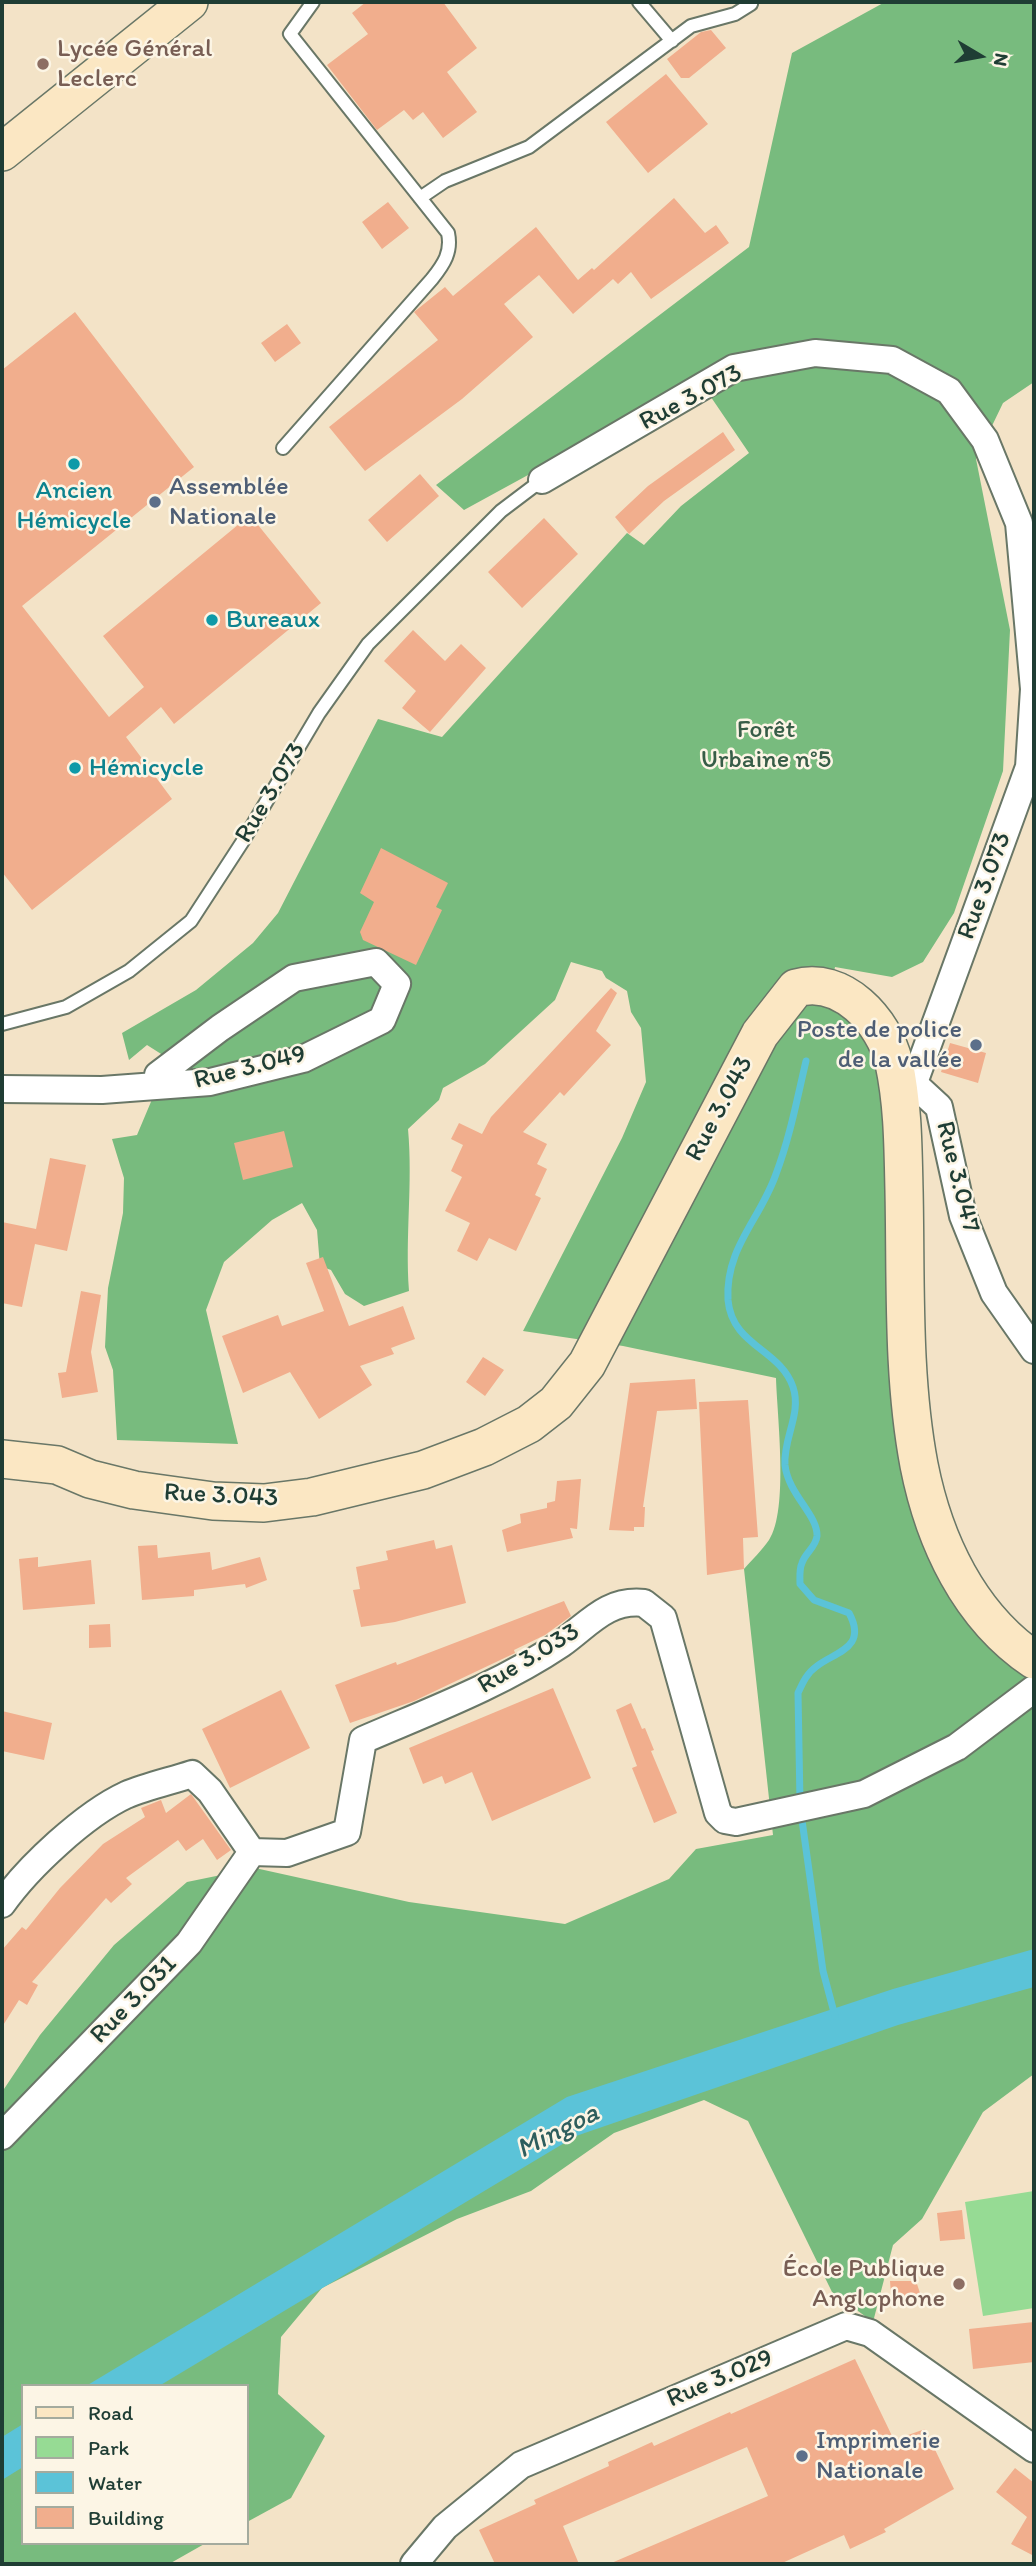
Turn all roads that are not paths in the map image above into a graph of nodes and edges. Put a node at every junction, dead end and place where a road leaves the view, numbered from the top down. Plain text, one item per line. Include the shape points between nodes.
1 (190, 2) edge
2 (313, 2) edge
3 (639, 2) edge
4 (751, 4) dead end
5 (672, 41) junction
6 (2, 152) edge
7 (420, 198) junction
8 (283, 448) dead end
9 (542, 480) joint
10 (2, 1024) edge
11 (158, 1075) dead end
12 (2, 1089) edge
13 (908, 1099) junction
14 (1034, 1350) edge
15 (2, 1459) edge
16 (1034, 1660) edge
17 (1034, 1689) edge
18 (252, 1852) junction
19 (2, 1904) edge
20 (2, 2136) edge
21 (1034, 2449) edge
22 (414, 2564) edge

1 - 6 street
2 - 7 lane via 290,34
3 - 5 lane
4 - 5 lane via 691,26
5 - 7 lane via 529,147 445,181
7 - 8 lane via 448,233 451,247 443,265
9 - 10 lane, Rue 3.073 via 501,511 368,644 319,713 191,921 129,971 66,1007
9 - 13 street, Rue 3.073 via 734,368 815,354 892,360 949,391 985,440 1019,523 1034,689 1029,767
11 - 12 street, Rue 3.049 via 294,978 376,962 397,984 382,1020 303,1059 209,1082 102,1090
13 - 14 street, Rue 3.047 via 939,1107 963,1216 994,1293
13 - 15 street, Rue 3.043 via 867,1009 817,985 796,988 760,1034 587,1364 556,1403 529,1424 484,1447 423,1470 312,1497 264,1503 134,1490 57,1465
13 - 16 street, Rue 3.043 via 909,1385 919,1465 940,1538 960,1581 1012,1645
17 - 18 street, Rue 3.033 via 957,1747 864,1794 736,1822 725,1820 718,1813 663,1618 644,1603 615,1604 559,1645 491,1684 363,1740 347,1832 287,1853
18 - 19 street via 210,1791 192,1774 125,1795 87,1821
18 - 20 street, Rue 3.031 via 189,1943
21 - 22 street, Rue 3.029 via 870,2333 846,2326 520,2465 445,2527

